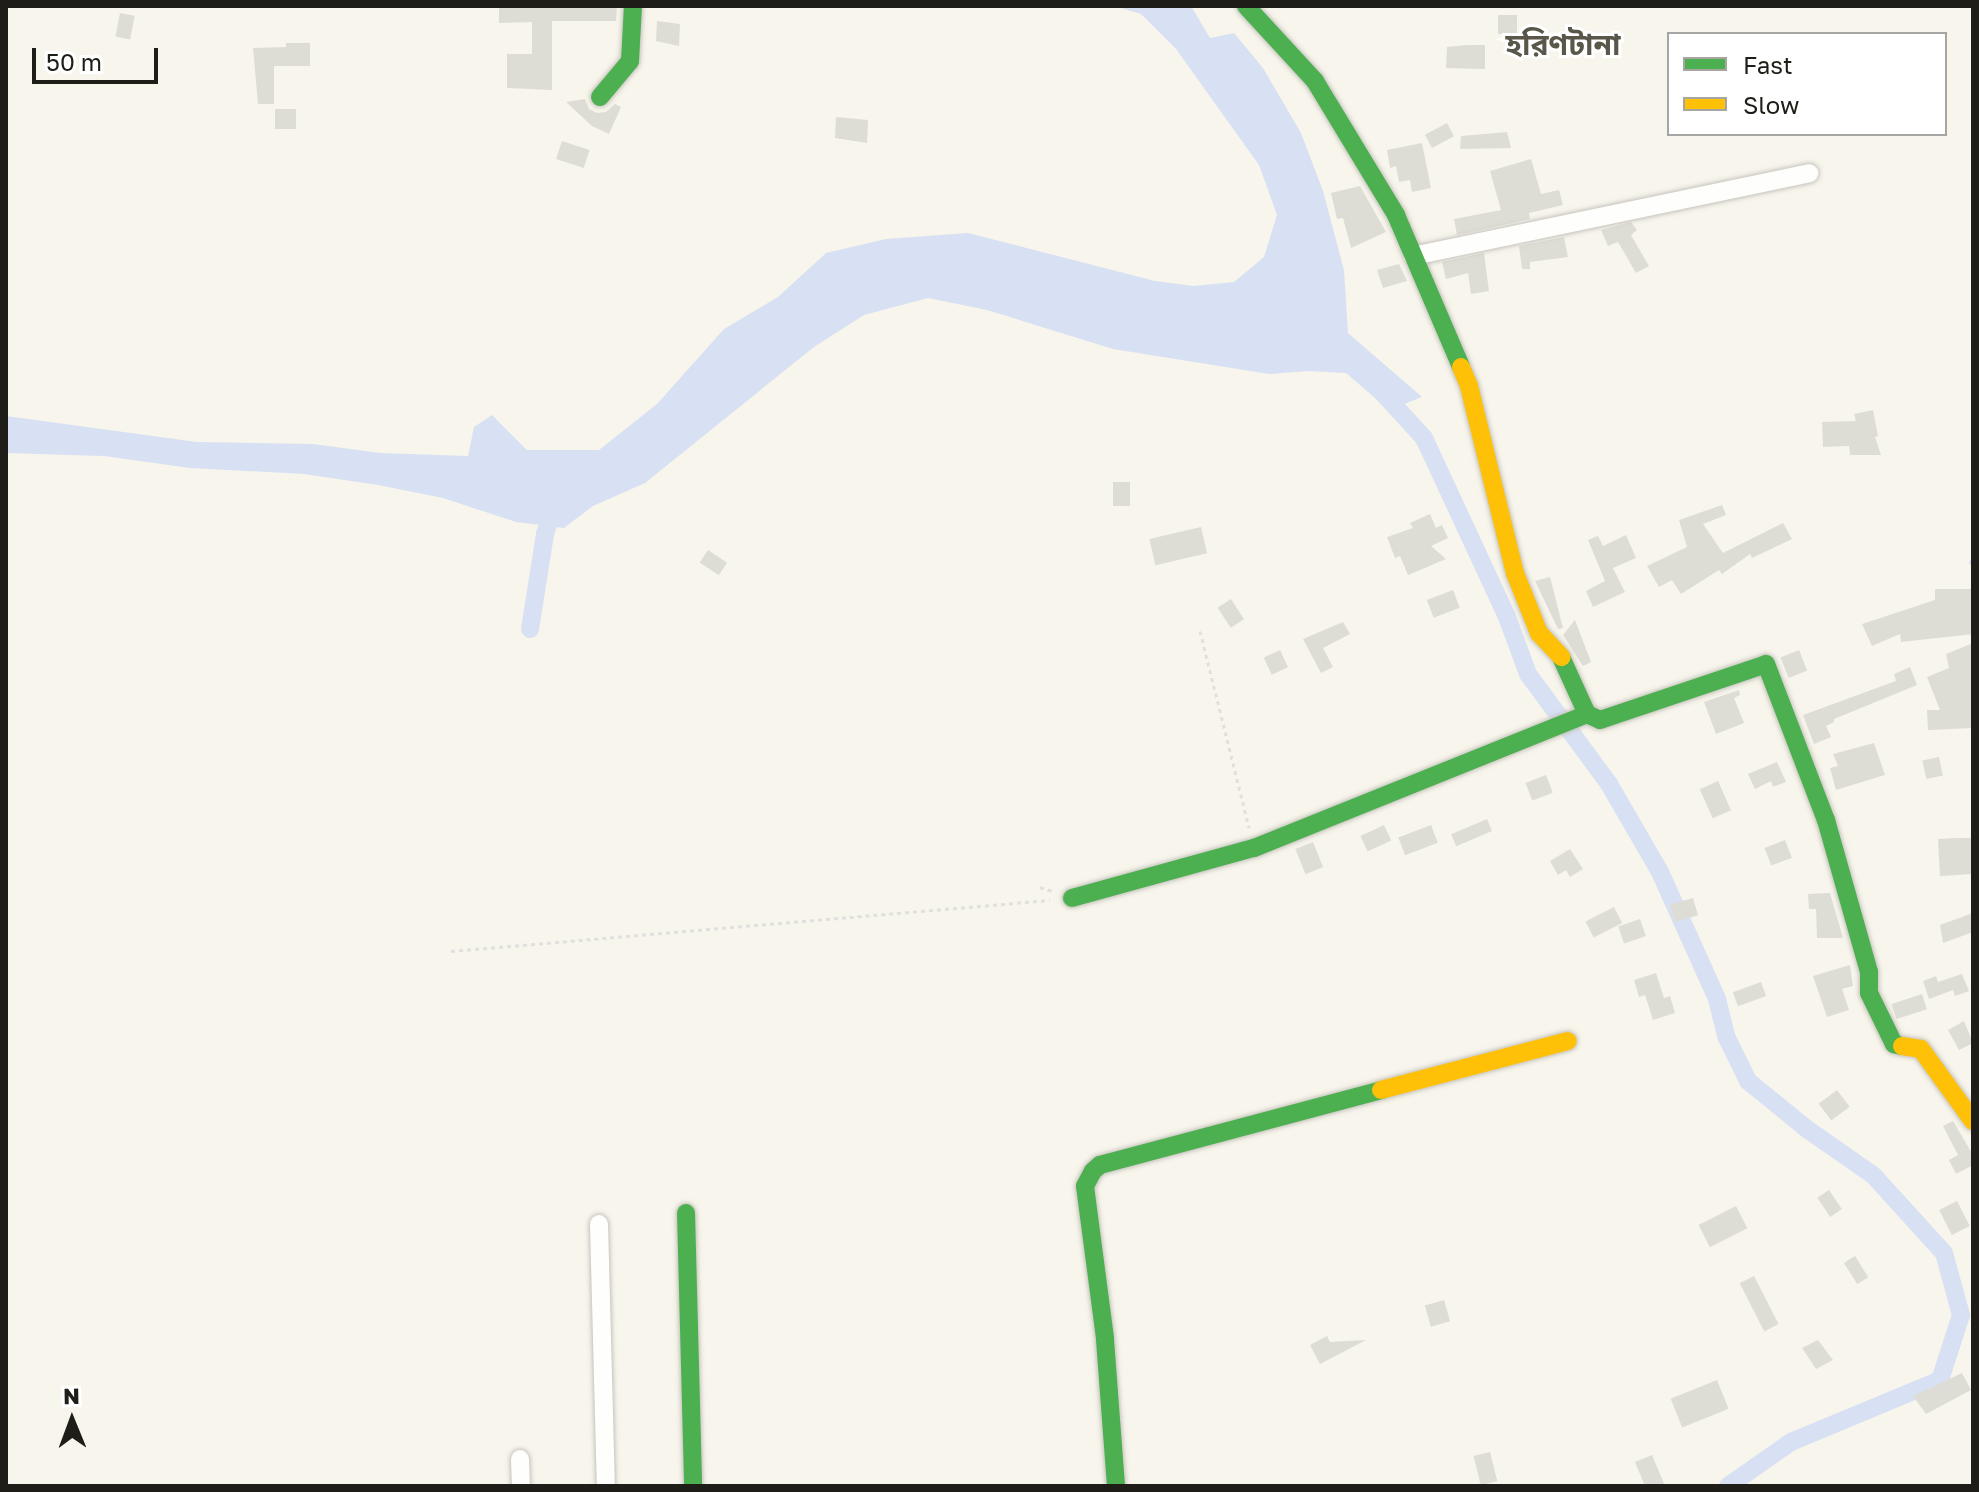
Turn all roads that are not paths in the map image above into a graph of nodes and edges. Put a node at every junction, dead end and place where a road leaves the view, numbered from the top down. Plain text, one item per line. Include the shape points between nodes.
1 (633, 6) edge
2 (1246, 6) edge
3 (600, 97) dead end
4 (1809, 173) dead end
5 (1413, 256) junction
6 (1587, 714) junction
7 (1072, 898) road end
8 (1568, 1041) dead end
9 (1973, 1121) edge
10 (686, 1213) dead end
11 (599, 1224) dead end
12 (520, 1459) dead end
13 (521, 1486) edge
14 (606, 1486) edge
15 (693, 1486) edge
16 (1116, 1486) edge

1 - 3 street via 630,61
2 - 5 street via 1315,81 1396,215
4 - 5 street
5 - 6 street via 1469,386 1515,573 1539,633 1560,655
6 - 7 street via 1254,848
6 - 9 street via 1600,720 1766,664 1826,820 1869,972 1869,993 1894,1044 1921,1049
8 - 16 street via 1093,1171 1085,1186 1105,1338
10 - 15 street
11 - 14 street
12 - 13 street

